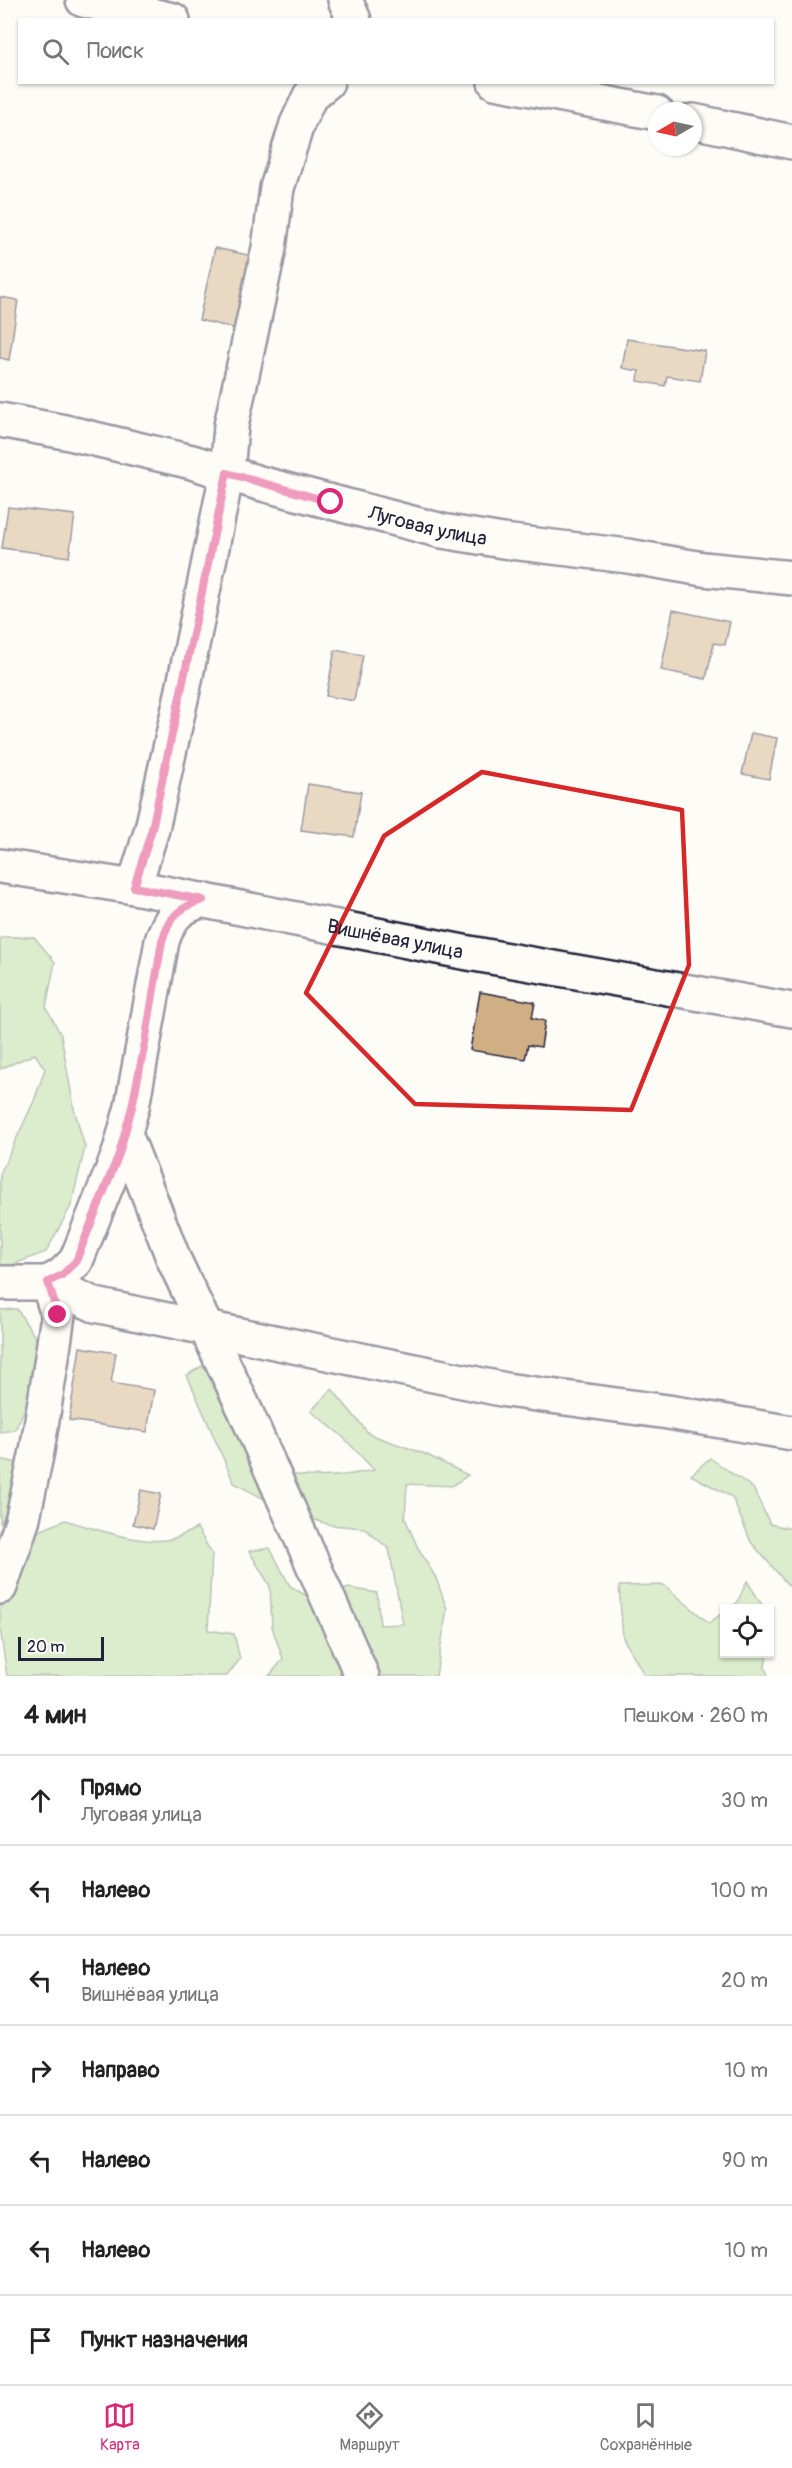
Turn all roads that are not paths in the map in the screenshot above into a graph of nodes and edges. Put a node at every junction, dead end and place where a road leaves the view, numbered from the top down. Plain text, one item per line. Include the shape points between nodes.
1 (83, 0) edge
2 (345, 0) edge
3 (164, 18) edge
4 (353, 18) edge
5 (325, 84) edge
6 (506, 84) edge
7 (648, 110) edge
8 (702, 122) edge
9 (792, 142) edge
10 (0, 420) edge
11 (227, 473) junction
12 (792, 578) edge
13 (0, 866) edge
14 (134, 887) junction
15 (203, 900) junction
16 (792, 1010) edge
17 (125, 1134) junction
18 (48, 1282) junction
19 (0, 1283) edge
20 (206, 1326) junction
21 (792, 1433) edge
22 (0, 1587) edge
23 (362, 1676) edge

1 - 3 street
2 - 4 street
5 - 11 street via 310,96 297,124 277,188 269,248 231,426
6 - 7 street
8 - 9 street
10 - 11 street, Луговая улица via 122,445
11 - 12 street, Луговая улица via 442,531
11 - 14 street via 152,829
13 - 14 street, Вишнёвая улица
14 - 15 street, Вишнёвая улица
15 - 16 street, Вишнёвая улица via 463,952
15 - 17 street via 192,903 168,921
17 - 18 street via 76,1261
17 - 20 street via 174,1260
18 - 19 street
18 - 20 street via 95,1305
18 - 22 street via 58,1315 51,1364 21,1522
20 - 21 street via 506,1390
20 - 23 street

